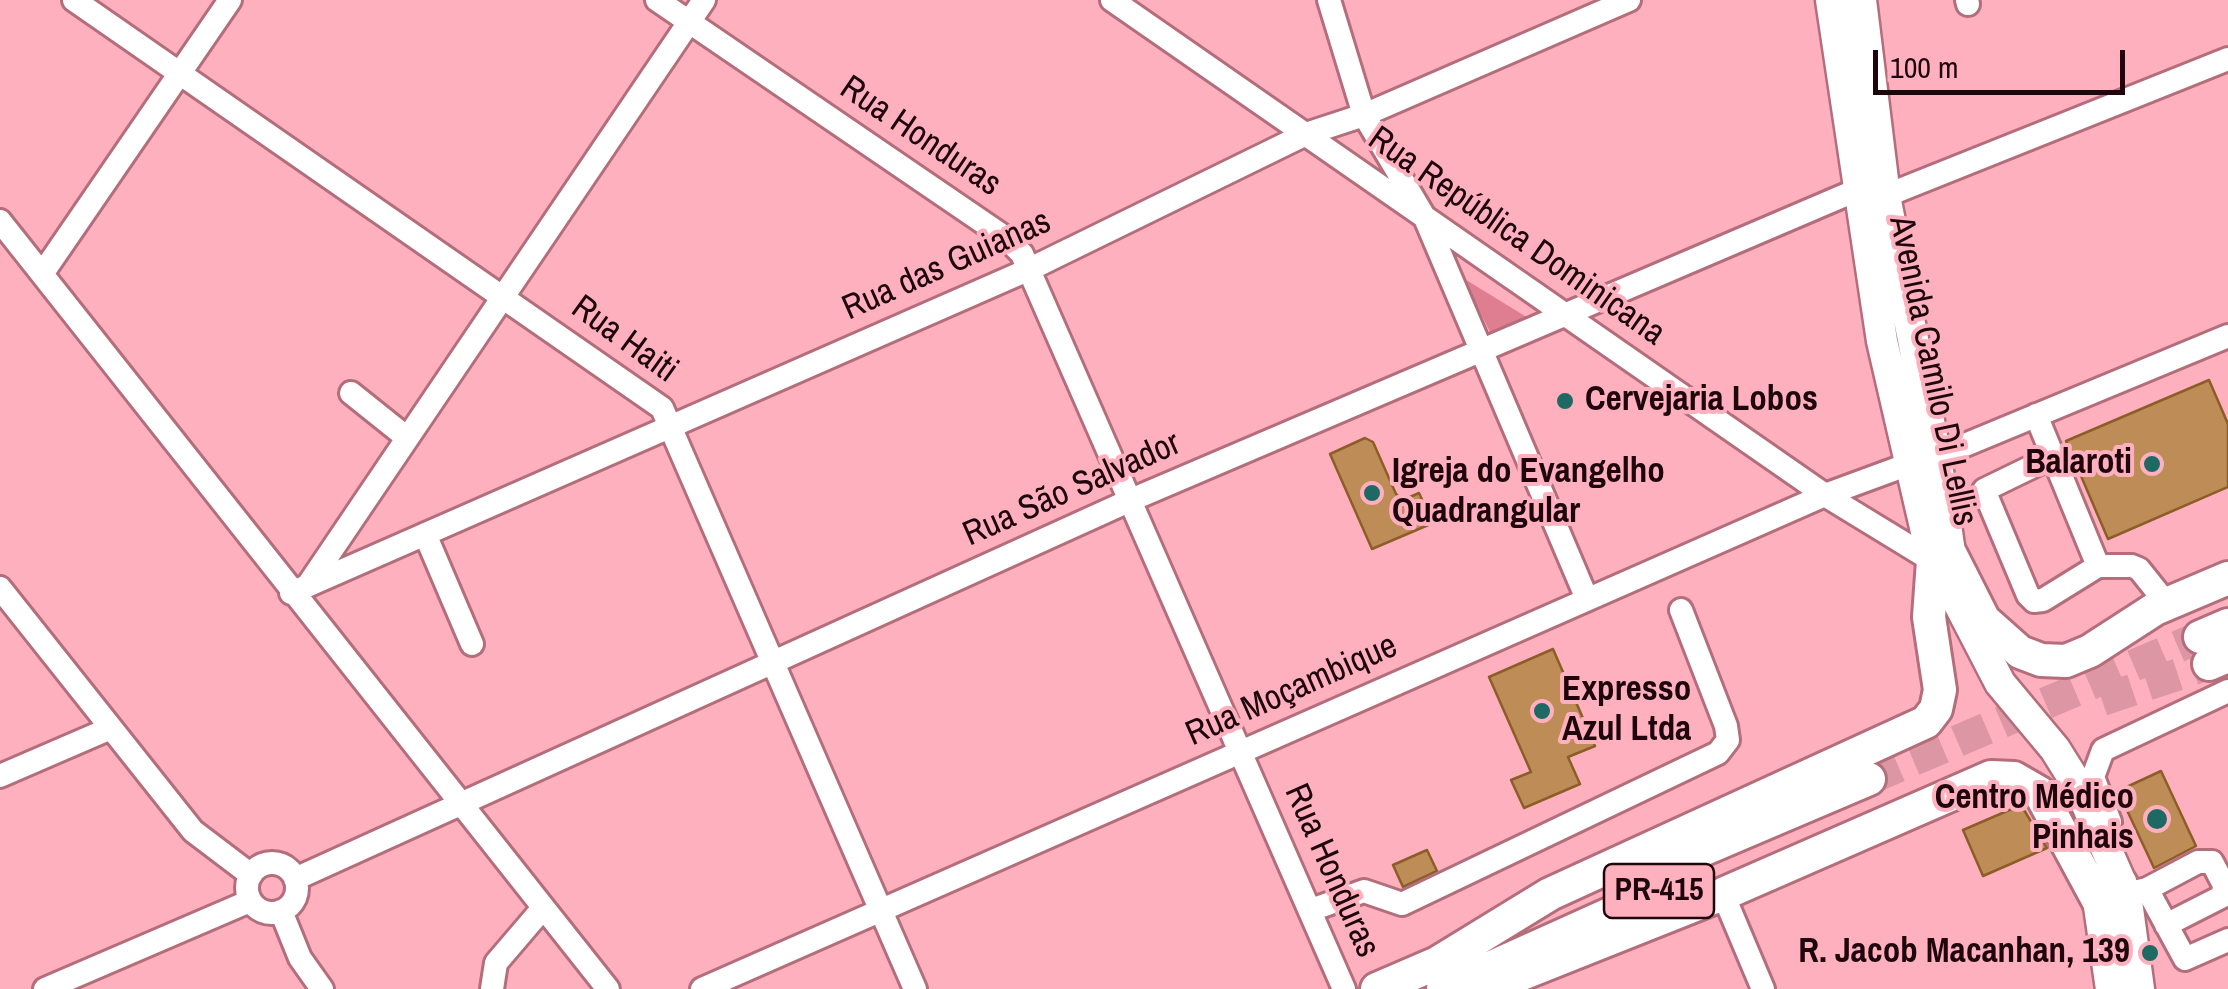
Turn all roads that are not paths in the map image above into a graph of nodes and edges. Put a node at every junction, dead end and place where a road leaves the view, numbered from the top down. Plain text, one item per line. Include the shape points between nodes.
1 (74, 0) edge
2 (230, 0) edge
3 (658, 0) edge
4 (704, 0) edge
5 (1112, 0) edge
6 (1329, 0) edge
7 (1629, 0) edge
8 (1832, 0) edge
9 (1861, 0) edge
10 (1596, 7) edge
11 (689, 22) junction
12 (2228, 59) edge
13 (179, 74) junction
14 (1364, 115) junction
15 (1306, 134) junction
16 (1871, 193) junction
17 (1424, 218) junction
18 (0, 221) edge
19 (1030, 269) junction
20 (42, 274) junction
21 (502, 296) junction
22 (1568, 314) junction
23 (2228, 336) edge
24 (1484, 349) junction
25 (351, 393) dead end
26 (2036, 416) junction
27 (672, 426) junction
28 (406, 437) junction
29 (2052, 456) junction
30 (1924, 460) junction
31 (1826, 495) junction
32 (1130, 500) junction
33 (425, 534) junction
34 (1942, 558) junction
35 (2098, 566) junction
36 (2228, 578) edge
37 (0, 588) edge
38 (299, 589) junction
39 (1587, 599) junction
40 (2168, 604) junction
41 (1680, 610) dead end
42 (472, 644) dead end
43 (2219, 654) edge
44 (774, 663) junction
45 (110, 728) junction
46 (1240, 752) junction
47 (0, 776) edge
48 (1873, 787) tunnel mouth
49 (458, 806) junction
50 (251, 875) junction
51 (296, 880) junction
52 (1724, 894) junction
53 (2125, 896) junction
54 (250, 901) junction
55 (543, 908) junction
56 (880, 910) junction
57 (1311, 910) junction
58 (281, 912) junction
59 (2166, 926) junction
60 (2228, 940) edge
61 (1441, 976) edge
62 (45, 989) edge
63 (322, 989) edge
64 (492, 989) edge
65 (608, 989) edge
66 (702, 989) edge
67 (915, 989) edge
68 (1344, 989) edge
69 (1377, 989) edge
70 (1484, 989) edge
71 (1763, 989) edge
72 (2111, 989) edge
73 (2139, 989) edge

1 - 13 street, Rua Haiti
2 - 13 street
3 - 11 street, Rua Honduras
4 - 11 street
5 - 15 street, Rua República Dominicana
6 - 14 street
7 - 10 street, Rua das Guianas
8 - 16 main road, Avenida Camilo Di Lellis
9 - 16 main road, Avenida Camilo Di Lellis
10 - 14 street, Rua das Guianas
11 - 19 street, Rua Honduras via 1006,238
11 - 21 street
12 - 16 street, Rua São Salvador
13 - 20 street
13 - 21 street, Rua Haiti
14 - 15 street, Rua das Guianas
14 - 17 street
15 - 17 street, Rua República Dominicana
15 - 19 street, Rua das Guianas
16 - 22 street, Rua São Salvador
16 - 30 main road, Avenida Camilo Di Lellis via 1882,341
17 - 22 street, Rua República Dominicana
17 - 24 street
18 - 20 street
19 - 27 street, Rua das Guianas
19 - 32 street, Rua Honduras
20 - 38 street
21 - 27 street, Rua Haiti via 662,408
21 - 28 street
22 - 24 street, Rua São Salvador
22 - 31 street, Rua República Dominicana
23 - 26 street, Rua Moçambique
24 - 32 street, Rua São Salvador
24 - 39 street
25 - 28 street
26 - 29 street
26 - 30 street, Rua Moçambique
27 - 33 street, Rua das Guianas
27 - 44 street, Rua Haiti
28 - 38 street
29 - 35 street
29 - 35 street via 1987,485 1984,498 2034,601
30 - 31 street, Rua Moçambique
30 - 34 main road, Avenida Camilo Di Lellis
31 - 34 street, Rua República Dominicana
31 - 39 street, Rua Moçambique
32 - 44 street, Rua São Salvador
32 - 46 street, Rua Honduras
33 - 38 street, Rua das Guianas
33 - 42 street
34 - 40 highway via 1984,620 2020,652 2041,660 2066,661 2090,651
34 - 53 main road, Avenida Camilo Di Lellis via 1976,639 2070,805 2094,869
34 - 61 highway via 1929,616 1940,690 1926,722 1550,894
35 - 40 street via 2140,569
36 - 40 highway
37 - 45 street
38 - 49 street
39 - 46 street, Rua Moçambique
41 - 57 street via 1726,726 1728,740 1718,754 1402,904 1364,891
43 - 53 street via 2095,760 2093,776 2122,854
44 - 49 street, Rua São Salvador
44 - 56 street, Rua Haiti
45 - 47 street
45 - 50 street via 193,832
46 - 56 street, Rua Moçambique
46 - 57 street, Rua Honduras
48 - 61 highway, PR-415
49 - 51 street, Rua São Salvador
49 - 55 street
50 - 51 street via 277,864
50 - 54 street
51 - 58 street via 295,898
52 - 53 highway via 2003,776 2025,782 2046,800 2080,873
52 - 70 highway
52 - 71 street
53 - 59 street
53 - 59 street via 2198,862 2212,862 2223,896
53 - 72 main road
53 - 73 main road
54 - 58 street via 264,912
54 - 62 street
55 - 64 street via 496,964
55 - 65 street
56 - 66 street, Rua Moçambique
56 - 67 street, Rua Haiti
57 - 68 street, Rua Honduras
58 - 63 street
59 - 60 street via 2185,959
61 - 69 highway, PR-415

